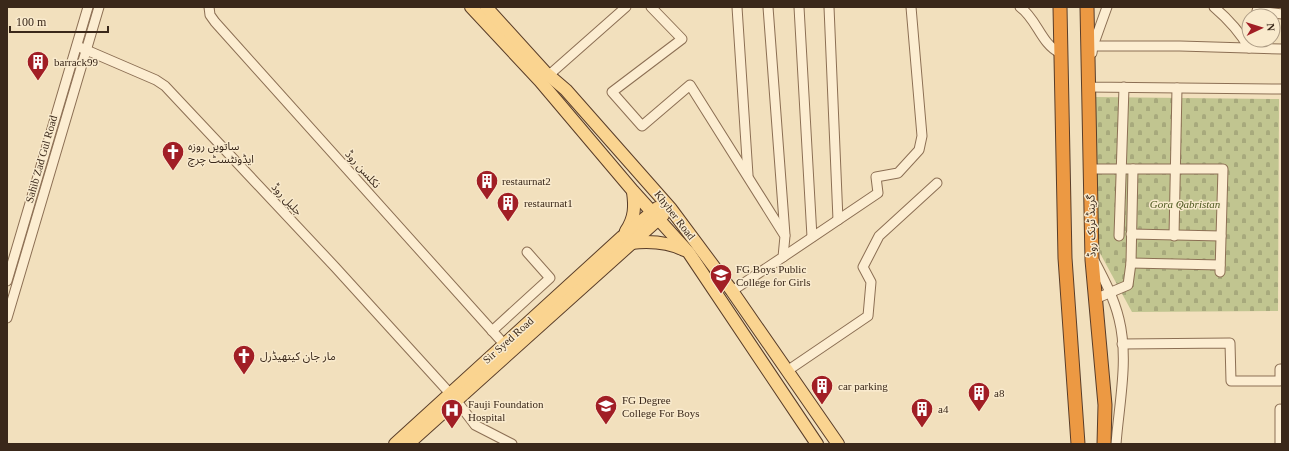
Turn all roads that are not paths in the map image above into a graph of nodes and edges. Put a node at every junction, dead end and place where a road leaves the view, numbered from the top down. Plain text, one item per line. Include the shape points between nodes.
1 (88, 7) edge
2 (99, 7) edge
3 (210, 7) edge
4 (471, 7) edge
5 (486, 7) edge
6 (626, 7) edge
7 (651, 7) edge
8 (737, 7) edge
9 (768, 7) edge
10 (799, 7) edge
11 (829, 7) edge
12 (910, 7) edge
13 (1020, 7) edge
14 (1060, 7) edge
15 (1087, 7) edge
16 (1107, 7) edge
17 (1214, 7) edge
18 (1258, 7) edge
19 (1282, 14) edge
20 (1241, 35) edge
21 (77, 46) junction
22 (1093, 46) junction
23 (1241, 48) edge
24 (1249, 48) edge
25 (1282, 49) edge
26 (86, 50) junction
27 (1060, 53) junction
28 (548, 75) junction
29 (1088, 87) junction
30 (1124, 87) junction
31 (1177, 88) junction
32 (1282, 89) edge
33 (1090, 169) junction
34 (1121, 169) junction
35 (1133, 169) junction
36 (1175, 169) junction
37 (748, 176) junction
38 (937, 183) dead end
39 (633, 191) junction
40 (668, 205) junction
41 (654, 216) junction
42 (838, 220) junction
43 (1131, 234) junction
44 (785, 236) junction
45 (1119, 236) dead end
46 (1174, 236) junction
47 (1221, 236) junction
48 (812, 237) junction
49 (627, 240) junction
50 (527, 252) dead end
51 (688, 253) junction
52 (1092, 256) junction
53 (783, 257) junction
54 (1131, 263) junction
55 (7, 281) edge
56 (732, 291) junction
57 (1110, 293) junction
58 (1095, 299) junction
59 (7, 318) edge
60 (492, 330) junction
61 (504, 344) junction
62 (1122, 344) junction
63 (1282, 369) edge
64 (787, 371) junction
65 (453, 397) junction
66 (1105, 405) junction
67 (1280, 409) dead end
68 (395, 444) edge
69 (408, 444) edge
70 (512, 444) edge
71 (816, 444) edge
72 (838, 444) edge
73 (1078, 444) edge
74 (1104, 444) edge
75 (1108, 444) edge
76 (1116, 444) edge
77 (1280, 444) edge

1 - 21 street, Sahib Zad Gul Road
2 - 26 street, Sahib Zad Gul Road
3 - 60 street, نکلسن روڈ via 210,15 216,22
4 - 39 main road, Khyber Road via 540,81
5 - 28 main road, Khyber Road
6 - 28 street
7 - 37 street via 682,39 612,92 642,126 690,85
8 - 37 street
9 - 44 street
10 - 48 street
11 - 42 street
12 - 42 street via 922,136 919,150 898,173 876,177 878,193
13 - 27 street via 1053,49
14 - 27 highway
15 - 29 highway, گرینڈ ٹرنک روڈ
16 - 22 street
17 - 20 street
18 - 19 street via 1257,10
21 - 26 street, جلیل روڈ
21 - 55 street, Sahib Zad Gul Road
22 - 23 street
22 - 29 street
24 - 25 street
26 - 59 street, Sahib Zad Gul Road
26 - 65 street, جلیل روڈ via 165,86
27 - 73 highway via 1065,258
28 - 40 main road, Khyber Road via 566,90
29 - 30 street
29 - 33 highway, گرینڈ ٹرنک روڈ
30 - 31 street
30 - 34 street
31 - 32 street
31 - 36 street
33 - 34 street
33 - 52 highway, گرینڈ ٹرنک روڈ
34 - 35 street
34 - 45 street
35 - 36 street
35 - 43 street
36 - 46 street
36 - 47 street via 1223,169
37 - 44 street
38 - 64 street via 879,236 863,267 871,282 868,316
39 - 41 main road, Khyber Road
39 - 49 main road via 635,205
40 - 41 main road
40 - 56 main road, Khyber Road
41 - 49 main road
41 - 51 main road, Khyber Road
42 - 48 street
43 - 46 street
43 - 54 street
44 - 53 street
46 - 47 street
47 - 54 street via 1220,269
48 - 53 street
49 - 51 main road via 675,245
49 - 61 main road, Sir Syed Road
49 - 65 main road, Sir Syed Road
50 - 60 street via 550,278
51 - 71 main road, Khyber Road
52 - 57 street
52 - 58 highway, گرینڈ ٹرنک روڈ
53 - 56 street
54 - 57 street via 1128,285
56 - 64 main road, Khyber Road
57 - 58 street
57 - 62 street via 1119,320
58 - 66 highway, گرینڈ ٹرنک روڈ
60 - 61 street, نکلسن روڈ
61 - 65 main road, Sir Syed Road
62 - 63 street via 1230,344 1231,381 1280,381
62 - 76 street
64 - 72 main road, Khyber Road
65 - 68 main road, Sir Syed Road
65 - 69 main road, Sir Syed Road
65 - 70 street, جلیل روڈ via 475,425
66 - 74 highway, گرینڈ ٹرنک روڈ
66 - 75 highway
67 - 77 street

